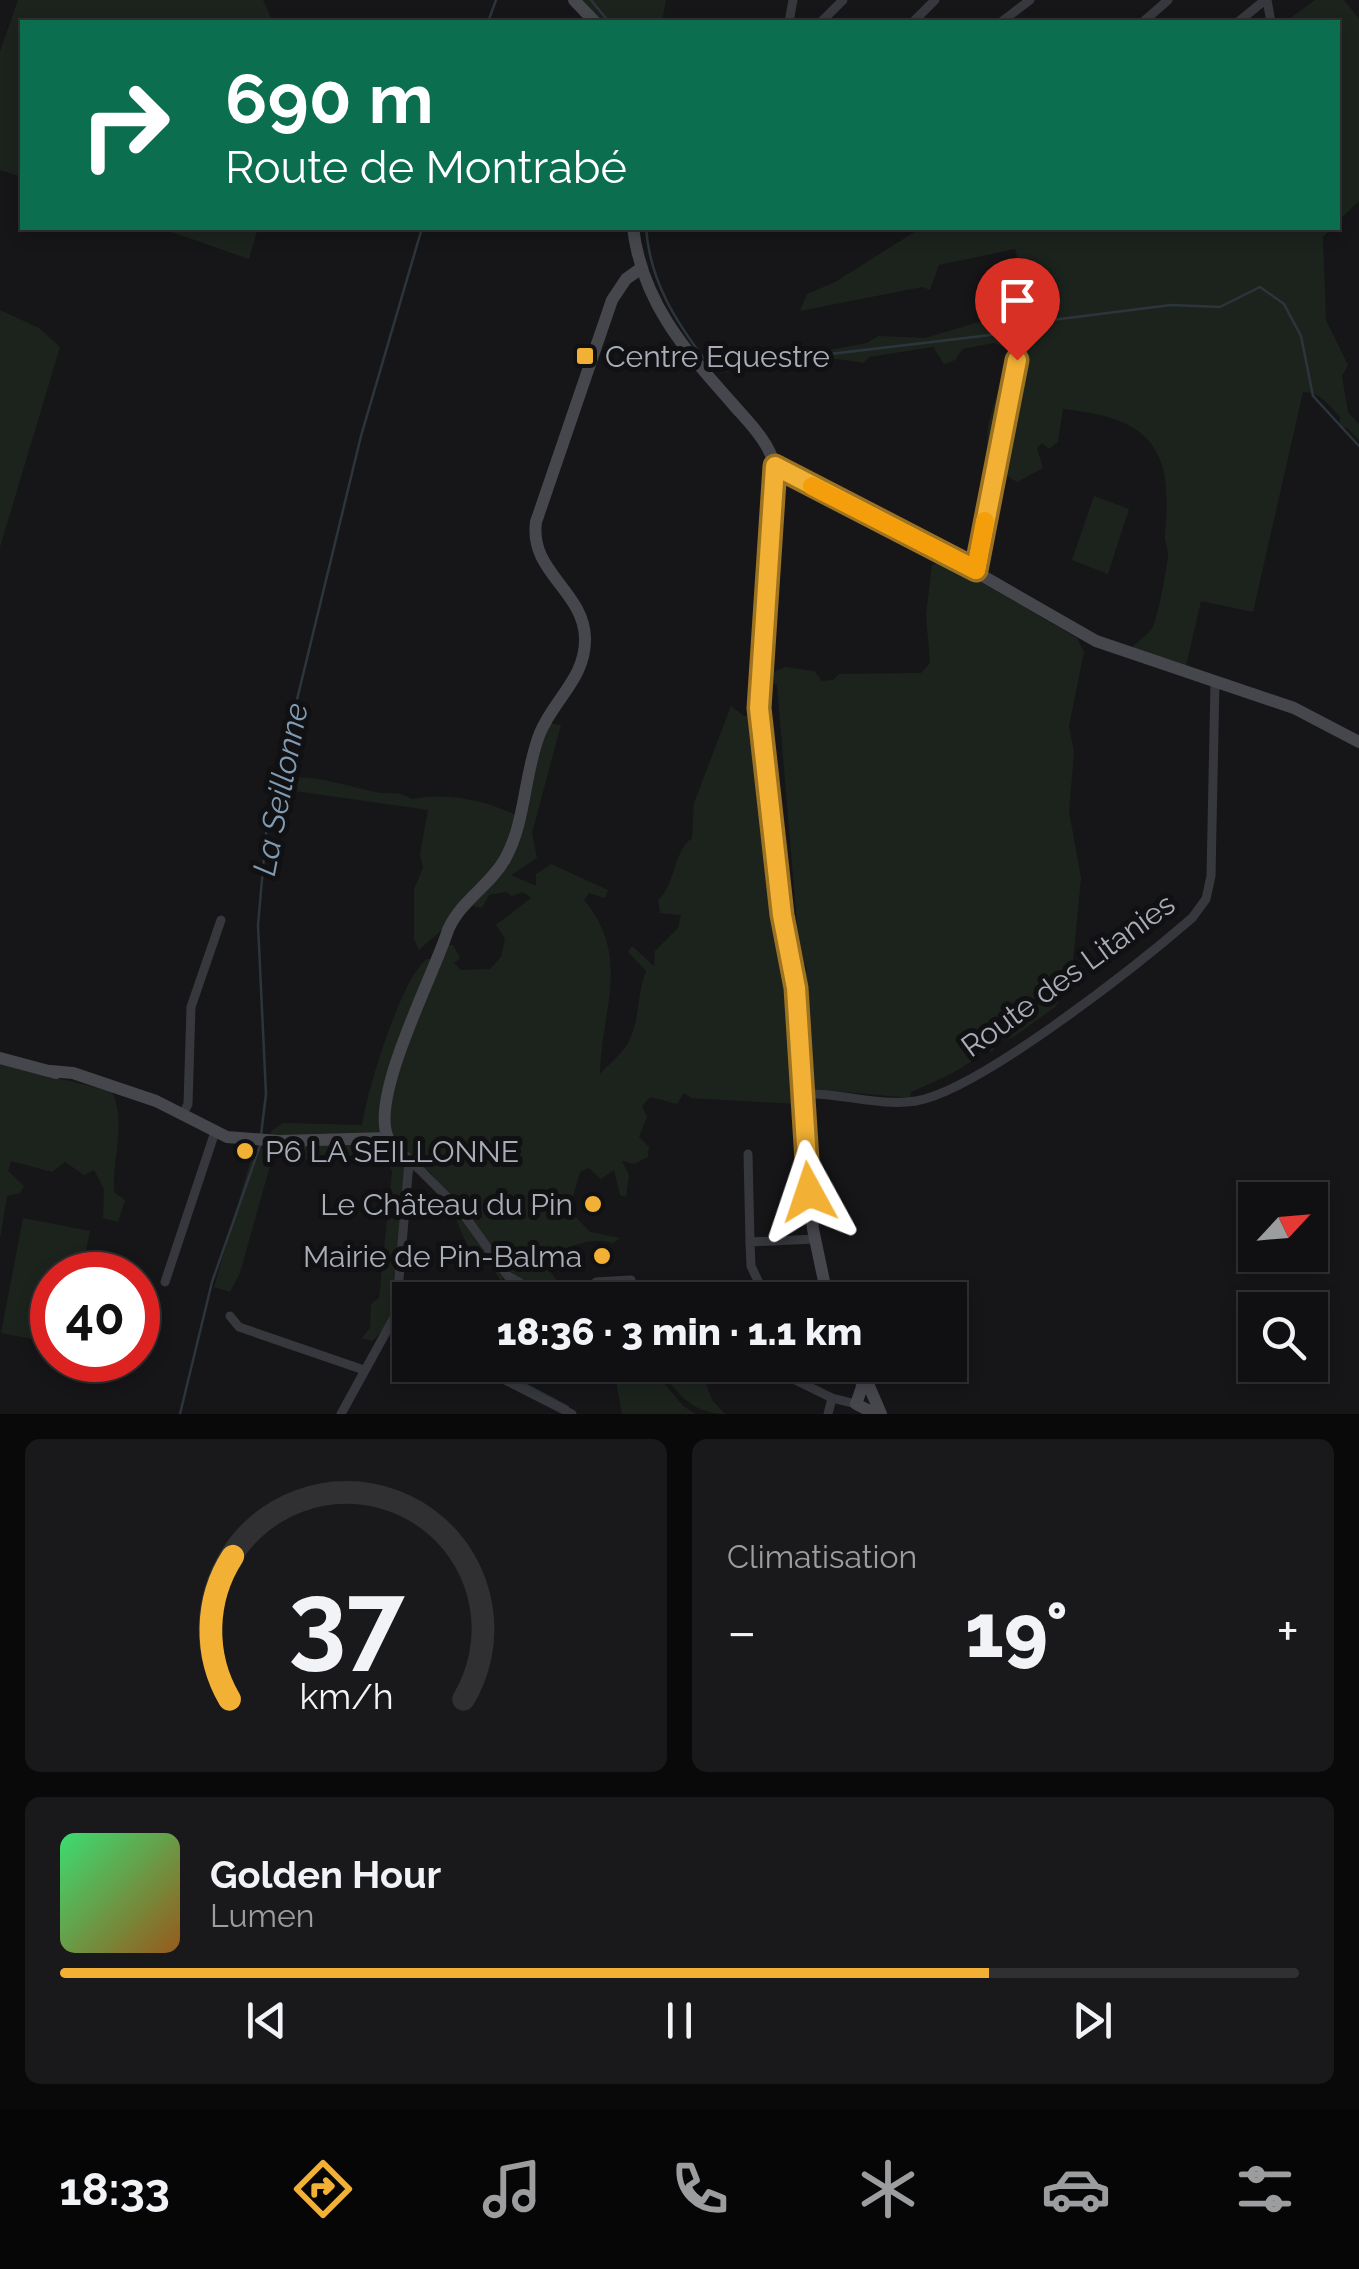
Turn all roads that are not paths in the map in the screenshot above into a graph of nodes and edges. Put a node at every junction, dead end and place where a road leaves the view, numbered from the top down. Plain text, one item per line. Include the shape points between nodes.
1 (572, 0) edge
2 (843, 0) edge
3 (935, 0) edge
4 (1030, 0) edge
5 (1168, 0) edge
6 (1266, 0) edge
7 (590, 20) edge
8 (823, 20) edge
9 (915, 20) edge
10 (1004, 20) edge
11 (1145, 20) edge
12 (1241, 20) edge
13 (633, 230) edge
14 (640, 269) junction
15 (645, 284) junction
16 (1022, 284) dead end
17 (617, 293) junction
18 (775, 466) junction
19 (976, 570) junction
20 (1215, 682) junction
21 (1359, 742) edge
22 (220, 920) dead end
23 (0, 1058) edge
24 (801, 1094) junction
25 (183, 1114) junction
26 (215, 1132) junction
27 (388, 1138) junction
28 (748, 1154) dead end
29 (409, 1162) junction
30 (811, 1239) junction
31 (750, 1242) junction
32 (165, 1282) dead end
33 (399, 1282) edge
34 (518, 1282) edge
35 (596, 1282) dead end
36 (632, 1282) edge
37 (759, 1282) edge
38 (823, 1282) edge
39 (230, 1316) dead end
40 (392, 1322) edge
41 (388, 1331) junction
42 (392, 1331) edge
43 (364, 1370) junction
44 (509, 1382) edge
45 (800, 1382) edge
46 (835, 1400) junction
47 (867, 1402) edge
48 (341, 1414) edge
49 (572, 1414) edge
50 (828, 1414) edge

1 - 7 street
2 - 8 street
3 - 9 street
4 - 10 street
5 - 11 street
6 - 12 street
13 - 14 street
14 - 15 street
14 - 17 street
15 - 17 street
15 - 18 street via 674,334 762,440
16 - 19 street via 1025,321
17 - 27 street via 534,534 541,562 582,619 583,661 540,734 505,860 448,930 397,1064 384,1123
18 - 19 street
18 - 24 street via 758,690 796,988
19 - 20 street via 1096,640
20 - 21 street via 1294,708
20 - 24 street, Route des Litanies via 1210,876 1206,899 1192,918 1008,1057 942,1093 911,1102
22 - 25 street via 191,1008
23 - 25 street
24 - 30 street
25 - 26 street
26 - 27 street via 262,1140
26 - 32 street
27 - 29 street
28 - 31 street
29 - 33 street
29 - 34 street via 461,1211
30 - 31 street
30 - 38 street
31 - 37 street
35 - 36 street
39 - 43 street via 239,1326
40 - 41 street
41 - 42 street
41 - 43 street
43 - 48 street
44 - 49 street
45 - 46 street
46 - 47 street
46 - 50 street

